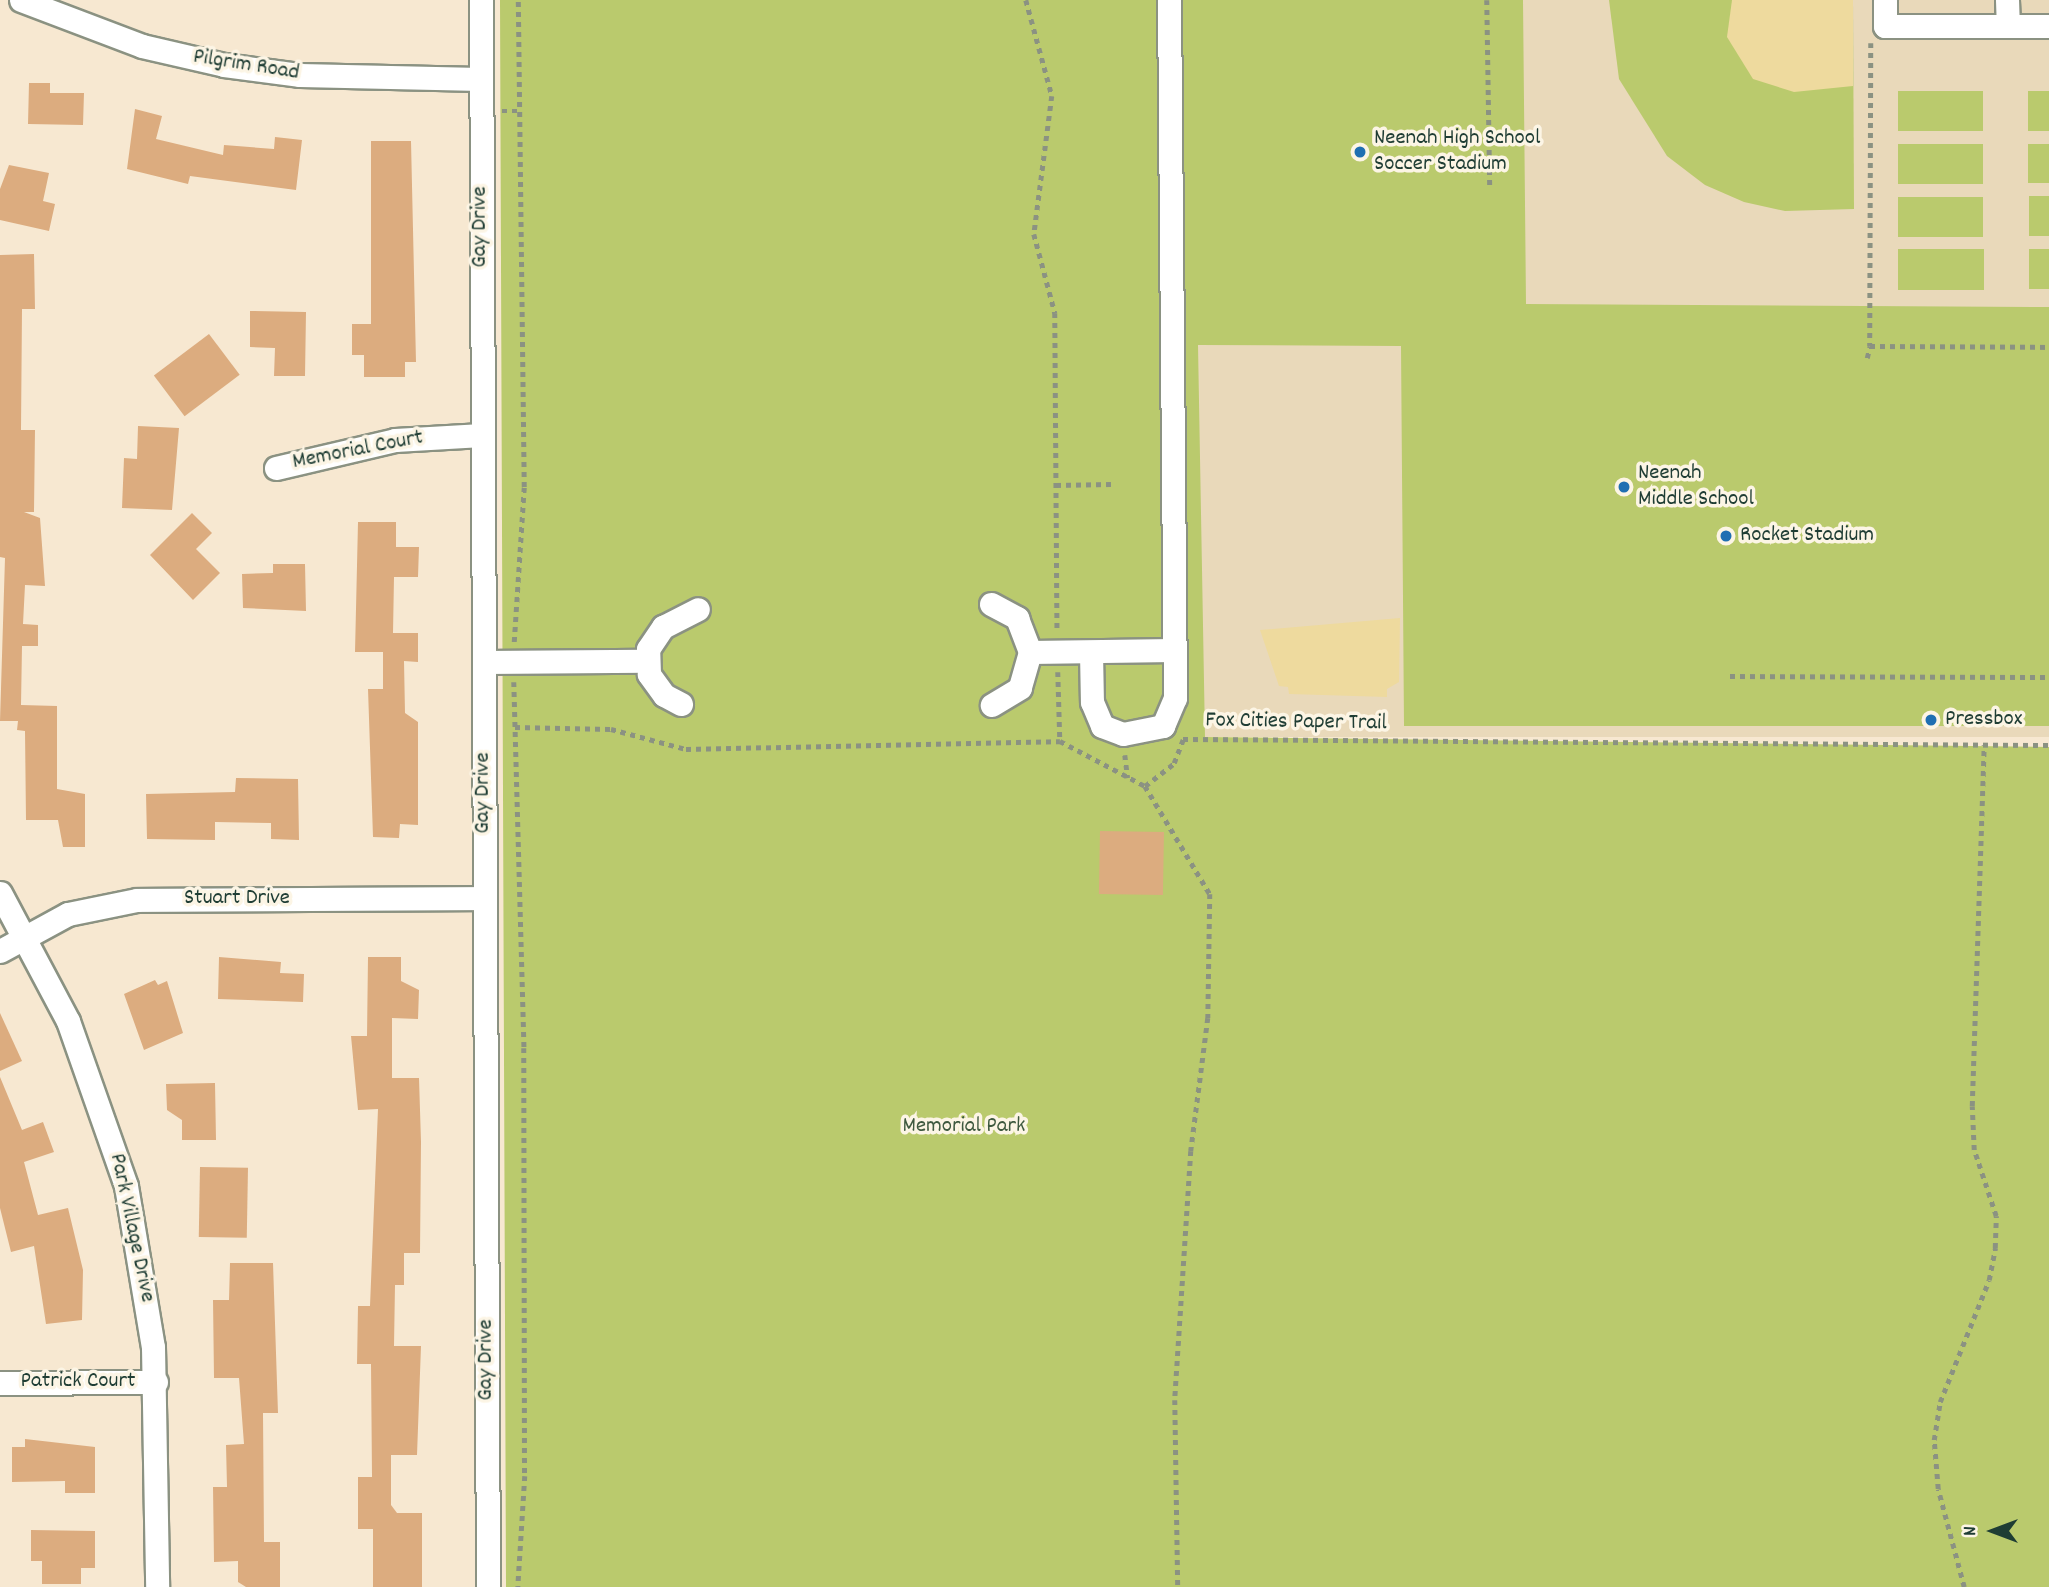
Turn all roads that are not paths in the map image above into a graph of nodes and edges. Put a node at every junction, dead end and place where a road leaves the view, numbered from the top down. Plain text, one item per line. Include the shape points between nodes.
1 (21, 0) edge
2 (481, 0) edge
3 (1169, 0) edge
4 (1885, 0) edge
5 (2007, 0) edge
6 (2008, 26) junction
7 (2049, 26) edge
8 (480, 79) junction
9 (482, 435) junction
10 (276, 467) dead end
11 (991, 604) dead end
12 (698, 609) dead end
13 (1174, 650) junction
14 (1030, 652) junction
15 (1091, 652) junction
16 (646, 661) junction
17 (484, 662) junction
18 (681, 704) dead end
19 (992, 705) dead end
20 (0, 893) edge
21 (484, 898) junction
22 (26, 937) junction
23 (0, 951) edge
24 (156, 1382) junction
25 (0, 1383) edge
26 (157, 1587) edge
27 (488, 1587) edge

1 - 8 street, Pilgrim Road via 142,46 224,65 300,75
2 - 8 street, Gay Drive
3 - 13 street
4 - 6 street via 1885,26
5 - 6 street
6 - 7 street
8 - 9 street, Gay Drive
9 - 10 street, Memorial Court via 395,440
9 - 17 street, Gay Drive
11 - 14 street via 1017,618
12 - 16 street via 663,627
13 - 15 street
13 - 15 street via 1172,715 1152,731 1124,734 1102,726 1095,715
14 - 15 street
14 - 19 street via 1020,688
16 - 17 street
16 - 18 street via 664,695
17 - 21 street, Gay Drive
20 - 22 street, Park Village Drive
21 - 22 street, Stuart Drive via 137,900 68,914
21 - 27 street, Gay Drive
22 - 23 street, Stuart Drive
22 - 24 street, Park Village Drive via 98,1096 126,1186
24 - 25 street, Patrick Court
24 - 26 street, Park Village Drive

